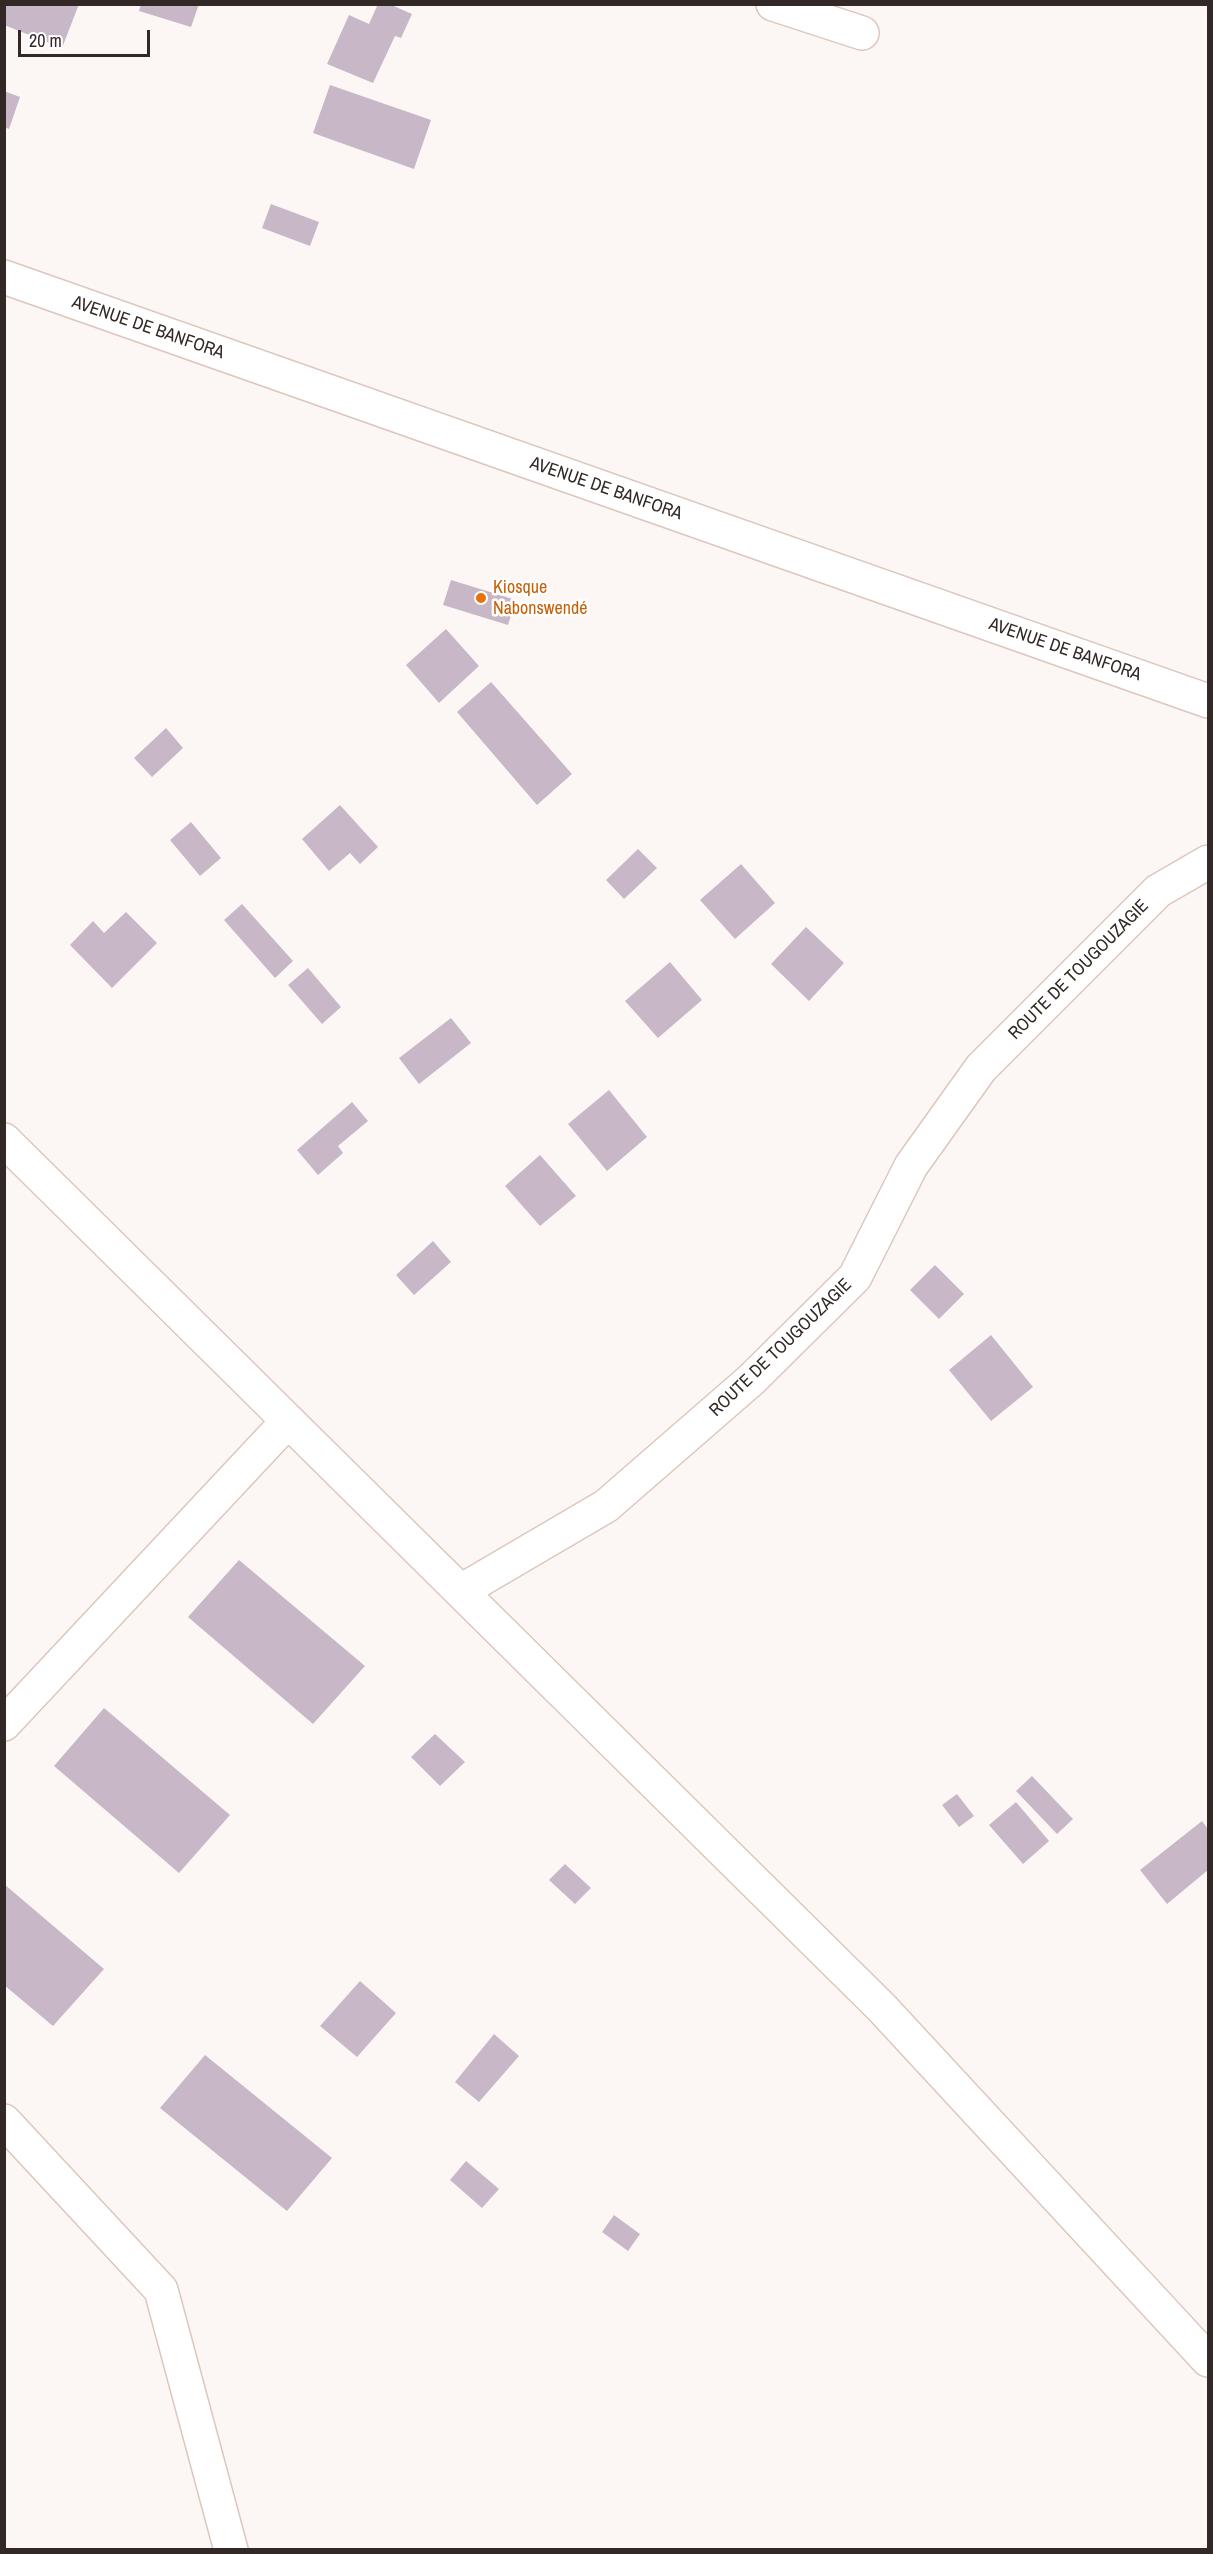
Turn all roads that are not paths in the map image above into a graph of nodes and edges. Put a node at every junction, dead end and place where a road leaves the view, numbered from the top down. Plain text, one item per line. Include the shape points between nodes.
1 (773, 4) edge
2 (862, 33) dead end
3 (4, 277) edge
4 (1209, 701) edge
5 (1209, 862) edge
6 (4, 1140) edge
7 (288, 1421) junction
8 (461, 1591) junction
9 (4, 1724) edge
10 (4, 2121) edge
11 (1209, 2360) edge
12 (231, 2550) edge

1 - 2 street
3 - 4 street, AVENUE DE BANFORA
5 - 8 street, ROUTE DE TOUGOUZAGIE via 1158,891 981,1068 911,1166 855,1277 751,1380 606,1506
6 - 7 street
7 - 8 street
7 - 9 street
8 - 11 street via 882,2008
10 - 12 street via 161,2290

